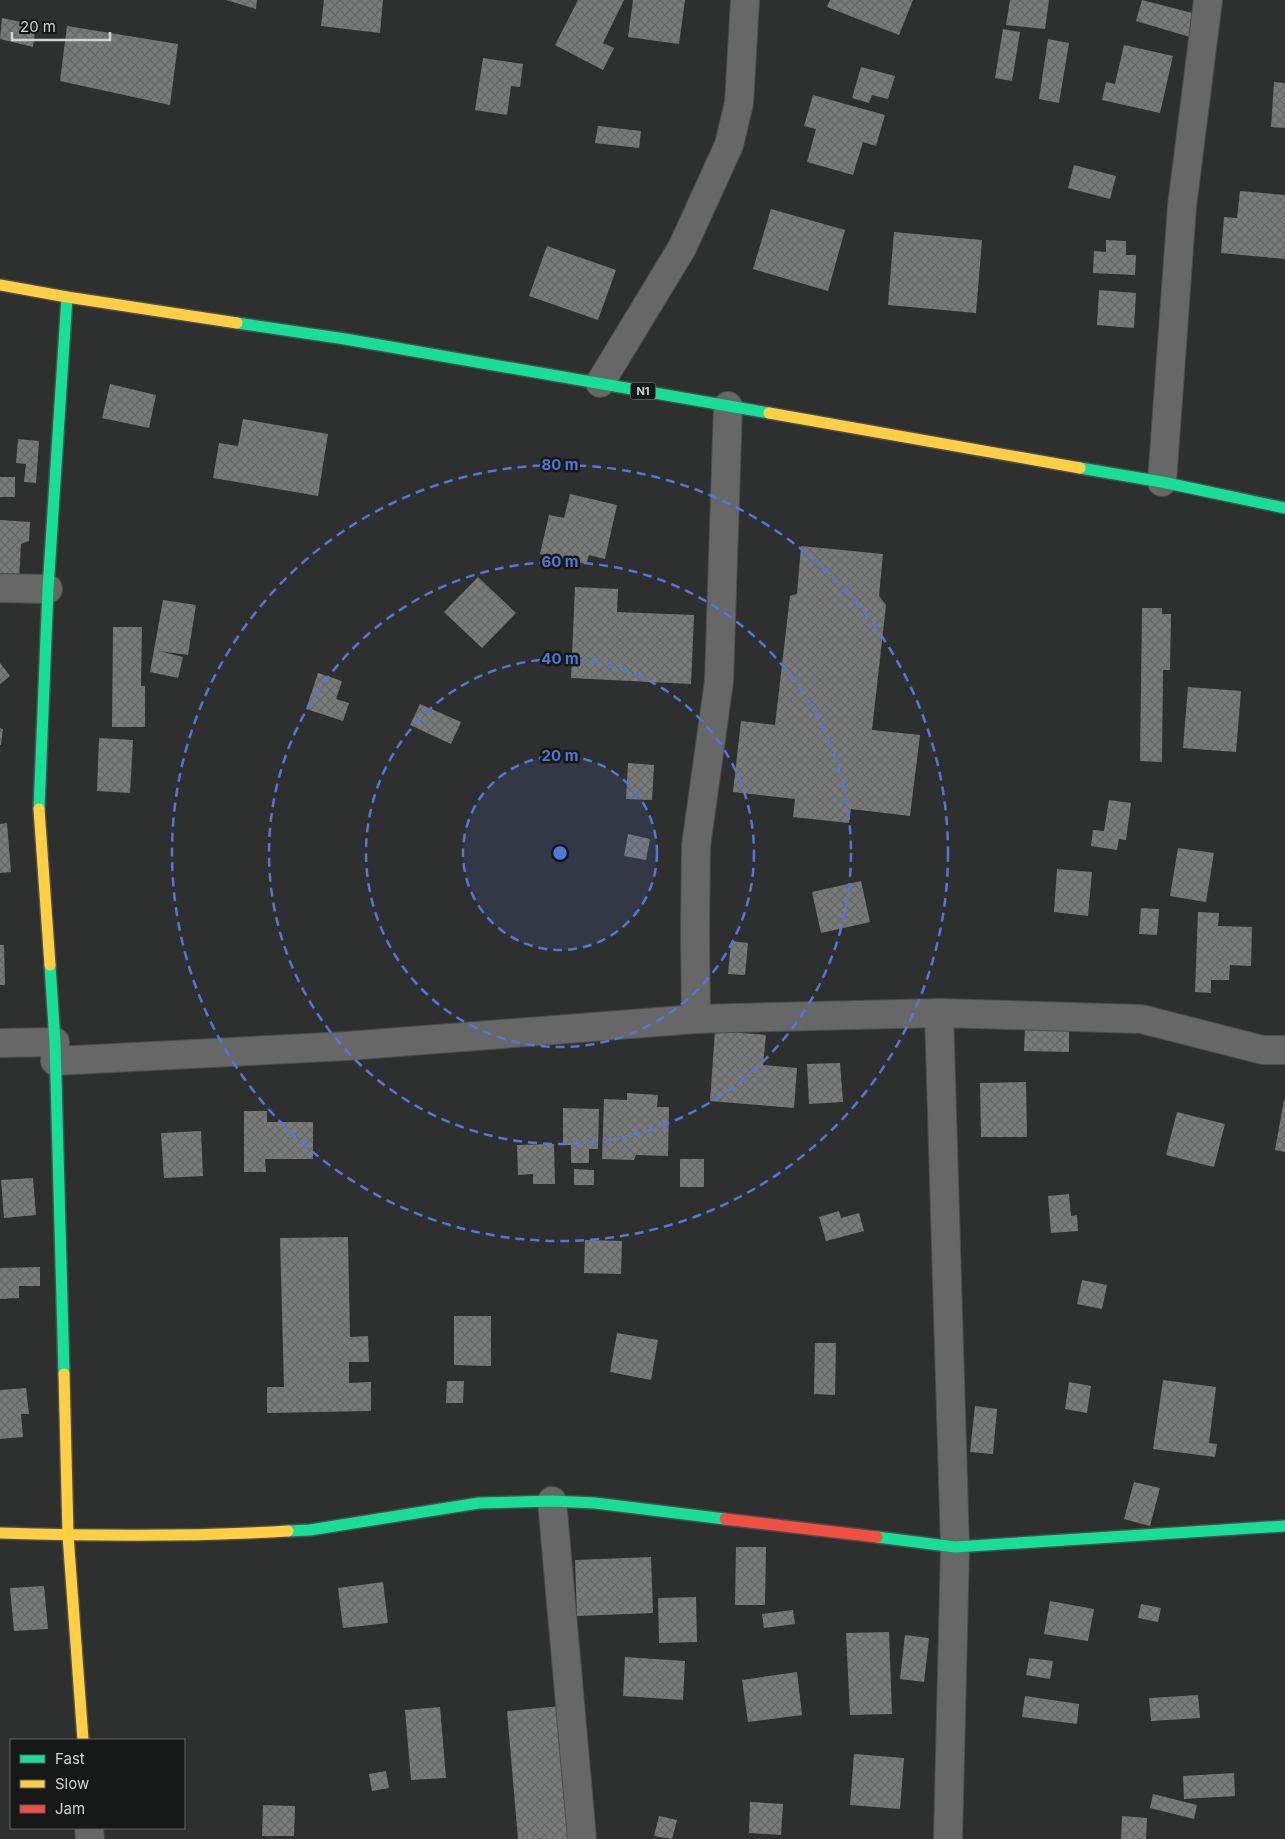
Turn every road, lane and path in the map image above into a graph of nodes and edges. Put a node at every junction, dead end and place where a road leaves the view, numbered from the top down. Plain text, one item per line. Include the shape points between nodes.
1 (745, 0) edge
2 (1208, 0) edge
3 (0, 285) edge
4 (67, 297) junction
5 (600, 383) junction
6 (728, 406) junction
7 (1162, 482) junction
8 (1285, 508) edge
9 (0, 588) edge
10 (48, 589) junction
11 (939, 1013) junction
12 (696, 1019) junction
13 (0, 1043) edge
14 (1285, 1050) edge
15 (55, 1051) junction
16 (552, 1501) junction
17 (1285, 1526) edge
18 (0, 1533) edge
19 (68, 1535) junction
20 (955, 1547) junction
21 (83, 1739) edge
22 (582, 1839) edge
23 (948, 1839) edge

1 - 5 street via 739,103 730,145 682,248
2 - 7 street via 1182,206
3 - 4 main road, N1
4 - 5 main road, N1 via 345,339
4 - 10 main road
5 - 6 main road, N1
6 - 7 main road, N1
6 - 12 street via 719,680 696,846
7 - 8 main road, N1
9 - 10 street
10 - 15 main road via 38,800
11 - 12 street
11 - 14 street via 1141,1018 1263,1050
11 - 20 street
12 - 15 street via 347,1046
13 - 15 street
15 - 19 main road
16 - 19 main road via 479,1503 300,1530 242,1534
16 - 20 main road via 595,1503
16 - 22 street
17 - 20 main road
18 - 19 main road
19 - 21 main road
20 - 23 street

